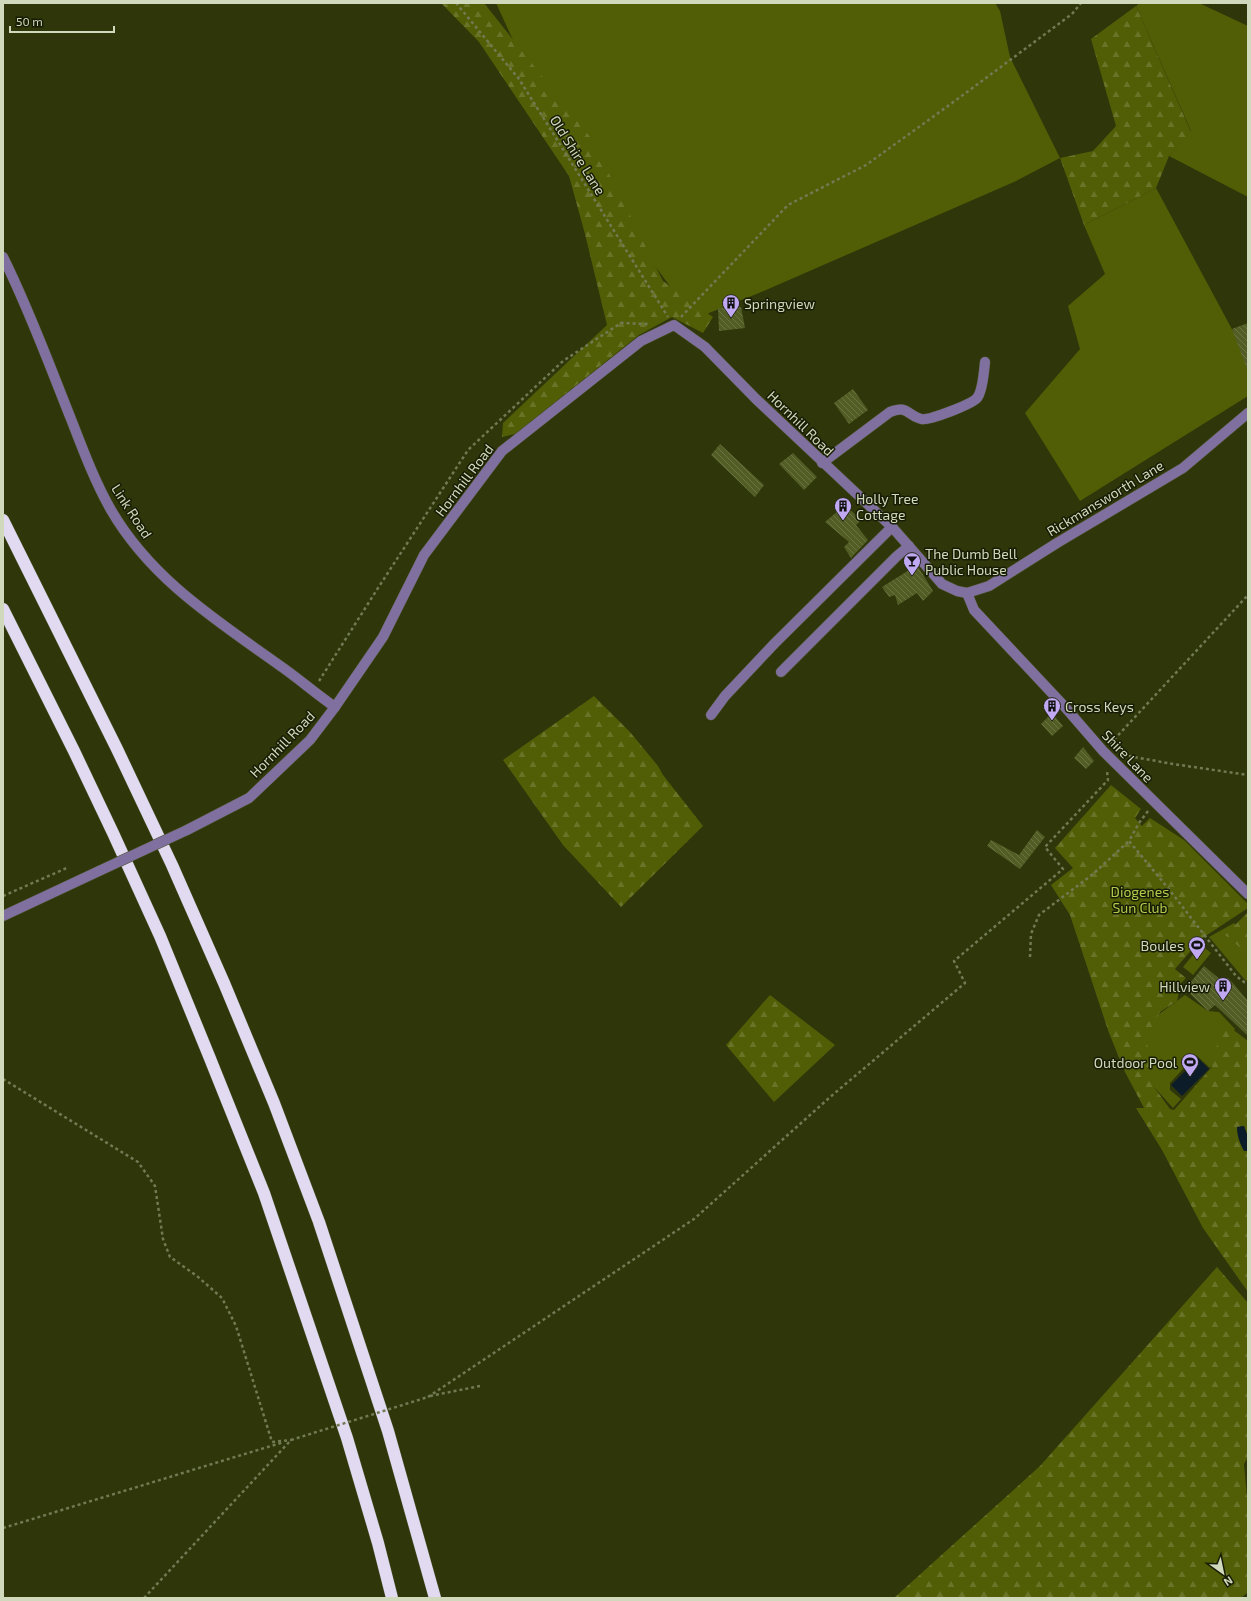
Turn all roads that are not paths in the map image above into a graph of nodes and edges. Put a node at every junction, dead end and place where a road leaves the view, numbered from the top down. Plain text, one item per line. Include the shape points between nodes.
1 (3, 257) edge
2 (985, 362) dead end
3 (1248, 413) edge
4 (822, 463) junction
5 (3, 520) edge
6 (892, 527) junction
7 (909, 546) junction
8 (967, 593) junction
9 (3, 609) edge
10 (781, 672) dead end
11 (335, 707) junction
12 (711, 715) dead end
13 (1248, 894) edge
14 (3, 916) edge
15 (392, 1598) edge
16 (434, 1598) edge

1 - 11 street, Link Road via 19,288 89,464 111,511 129,537 172,585 202,611
2 - 4 street via 977,398 932,418 920,419 897,409
3 - 8 street, Rickmansworth Lane via 1184,468 989,586
4 - 6 street, Hornhill Road
4 - 11 street, Hornhill Road via 705,347 674,325 641,341 502,451 424,555 383,637
5 - 16 highway via 172,865 274,1102 319,1222 385,1423
6 - 7 street, Hornhill Road
6 - 12 street via 775,643 724,696
7 - 8 street, Hornhill Road via 942,584
7 - 10 street
8 - 13 street, Shire Lane via 974,610 1103,751
9 - 15 highway via 87,778 160,936 264,1193 347,1438
11 - 14 street, Hornhill Road, bridge via 310,740 249,798 187,830

